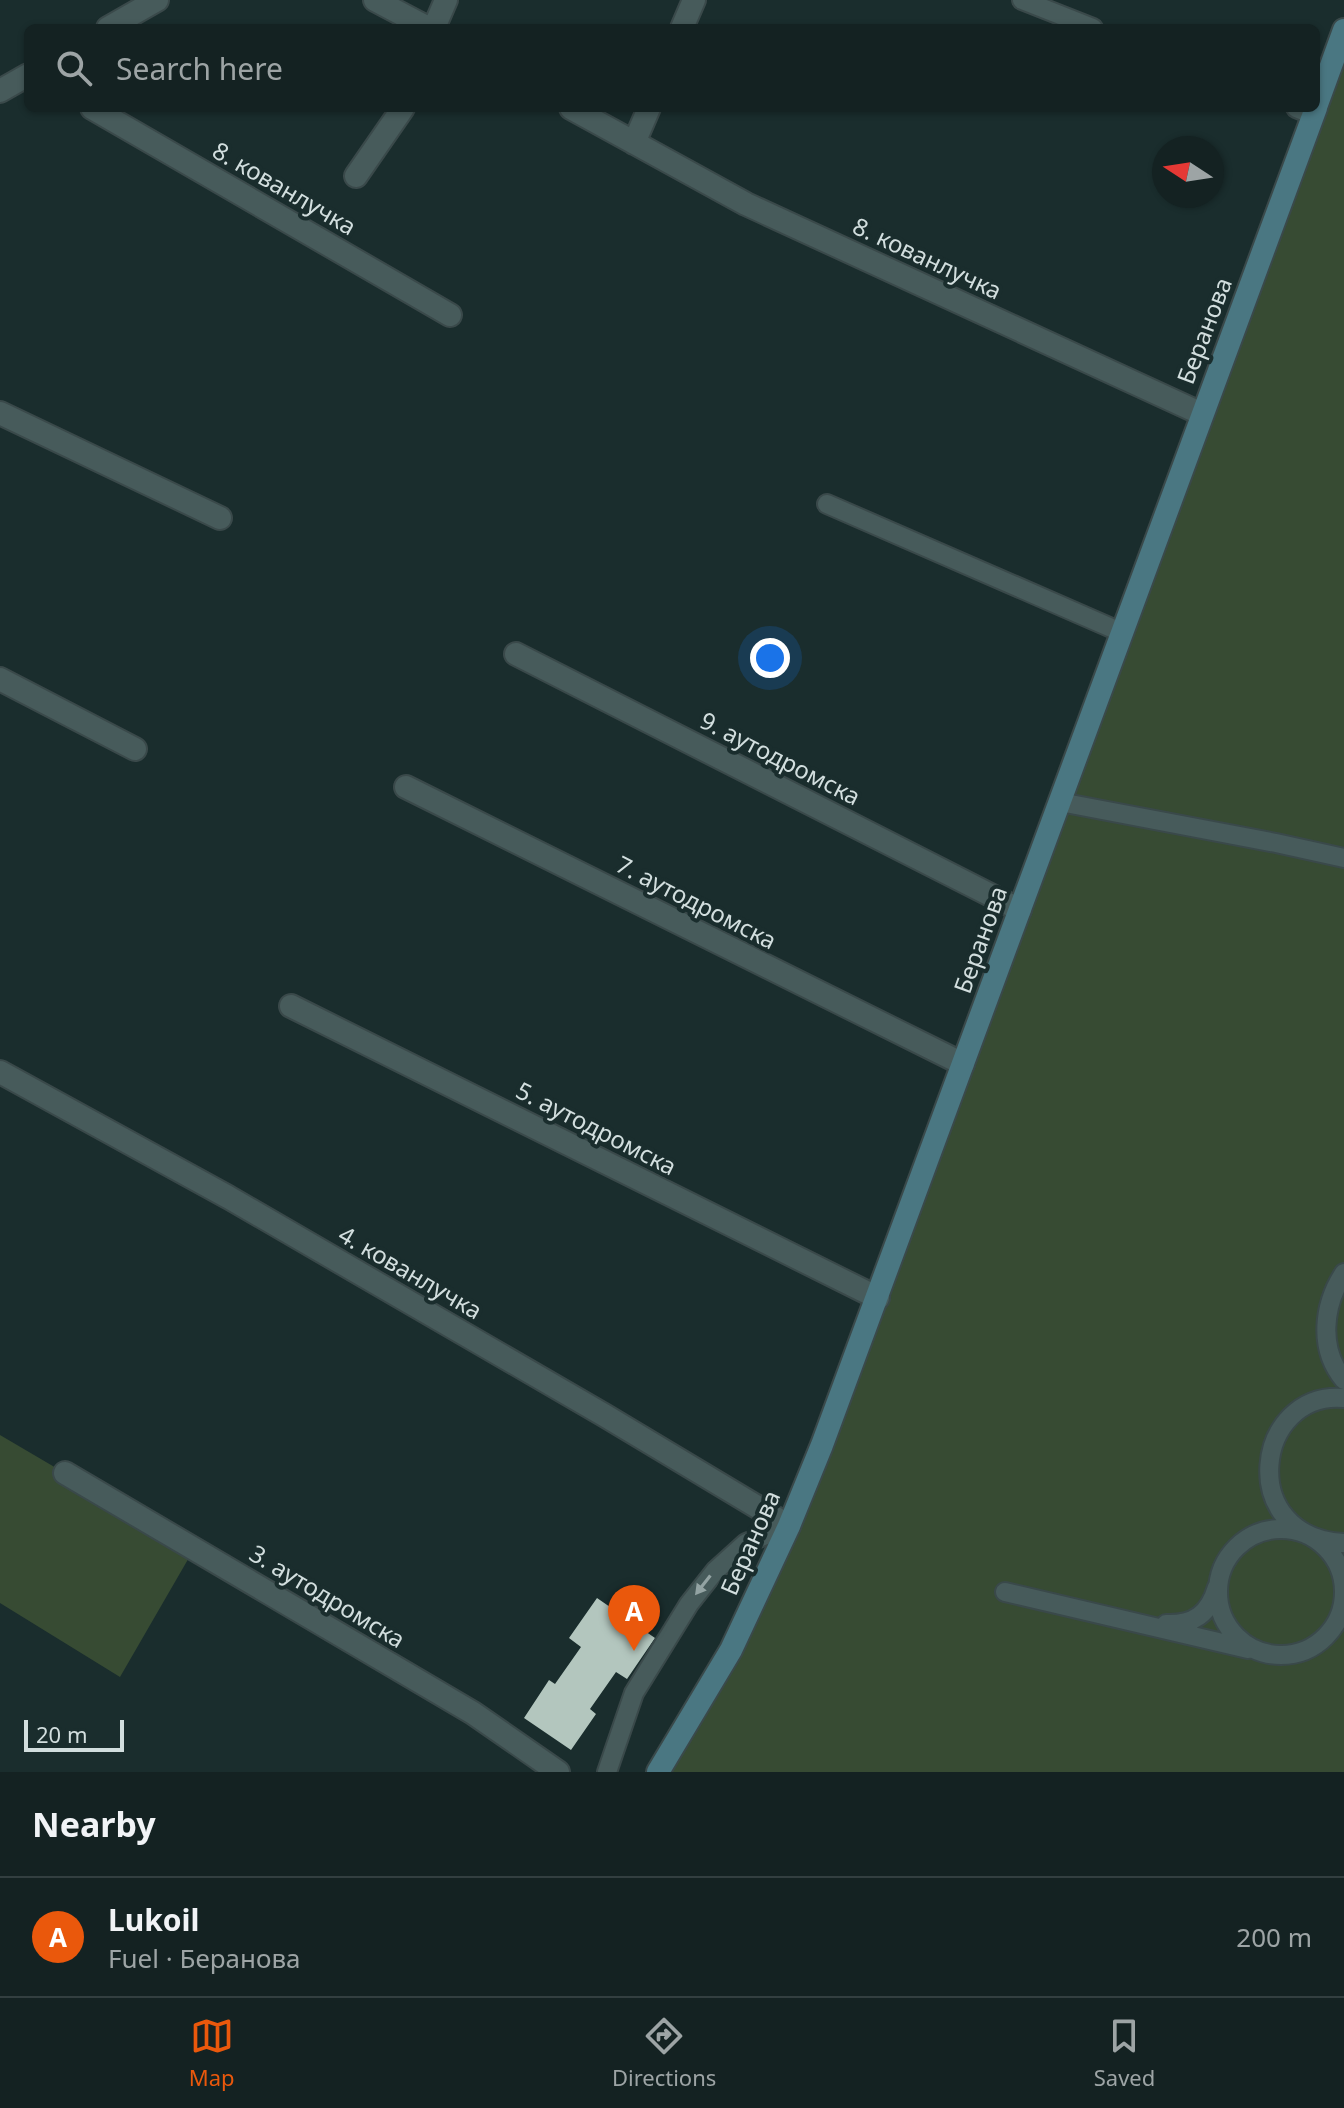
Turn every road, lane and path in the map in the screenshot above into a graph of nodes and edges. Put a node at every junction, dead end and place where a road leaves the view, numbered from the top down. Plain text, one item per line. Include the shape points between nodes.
1 (157, 0) edge
2 (375, 0) edge
3 (446, 0) edge
4 (694, 0) edge
5 (1022, 0) edge
6 (115, 24) edge
7 (423, 24) edge
8 (433, 24) edge
9 (684, 24) edge
10 (1083, 24) edge
11 (1344, 30) edge
12 (24, 77) edge
13 (1320, 86) edge
14 (0, 91) edge
15 (99, 112) edge
16 (400, 112) edge
17 (578, 112) edge
18 (647, 112) edge
19 (1309, 112) edge
20 (634, 143) junction
21 (356, 176) dead end
22 (450, 315) dead end
23 (0, 413) edge
24 (1202, 414) junction
25 (827, 504) dead end
26 (220, 518) dead end
27 (1123, 633) junction
28 (516, 654) dead end
29 (0, 679) edge
30 (135, 749) dead end
31 (406, 787) dead end
32 (1060, 802) junction
33 (1344, 858) edge
34 (1020, 910) junction
35 (291, 1006) dead end
36 (963, 1064) junction
37 (0, 1072) edge
38 (1344, 1273) edge
39 (878, 1298) junction
40 (1344, 1380) edge
41 (1344, 1398) edge
42 (65, 1473) dead end
43 (789, 1526) junction
44 (1301, 1532) junction
45 (1344, 1543) edge
46 (1221, 1573) junction
47 (1005, 1592) dead end
48 (1129, 1619) junction
49 (1262, 1653) junction
50 (558, 1772) edge
51 (607, 1772) edge
52 (658, 1772) edge

1 - 6 street
2 - 7 street
3 - 8 street
4 - 9 street
5 - 10 lane
11 - 13 main road, Беранова
12 - 14 street
15 - 22 street, 8. кованлучка
16 - 21 street, 8. кованлучка
17 - 20 street, 8. кованлучка
18 - 20 street
19 - 24 main road, Беранова
20 - 24 street, 8. кованлучка via 746,204
23 - 26 street
24 - 27 main road, Беранова
25 - 27 lane
27 - 32 main road, Беранова
28 - 34 street, 9. аутодромска
29 - 30 street
31 - 36 street, 7. аутодромска
32 - 33 lane
32 - 34 main road, Беранова
34 - 36 main road, Беранова
35 - 39 street, 5. аутодромска
36 - 39 main road, Беранова
37 - 43 street, 4. кованлучка via 228,1197
38 - 40 lane via 1333,1289 1326,1317 1327,1345
39 - 43 main road, Беранова
41 - 44 lane via 1317,1401 1297,1412 1271,1449 1272,1495
42 - 50 street, 3. аутодромска via 473,1713
43 -> 51 lane via 746,1543 689,1604 634,1693
43 - 52 main road, Беранова via 731,1650
44 - 45 lane
44 - 46 lane via 1262,1532 1244,1541
44 - 49 lane via 1334,1559 1343,1579 1344,1601 1337,1622 1305,1651
46 - 48 lane via 1212,1602 1200,1617 1184,1624
46 - 49 lane via 1221,1612 1244,1644
47 - 48 lane
48 - 49 lane

